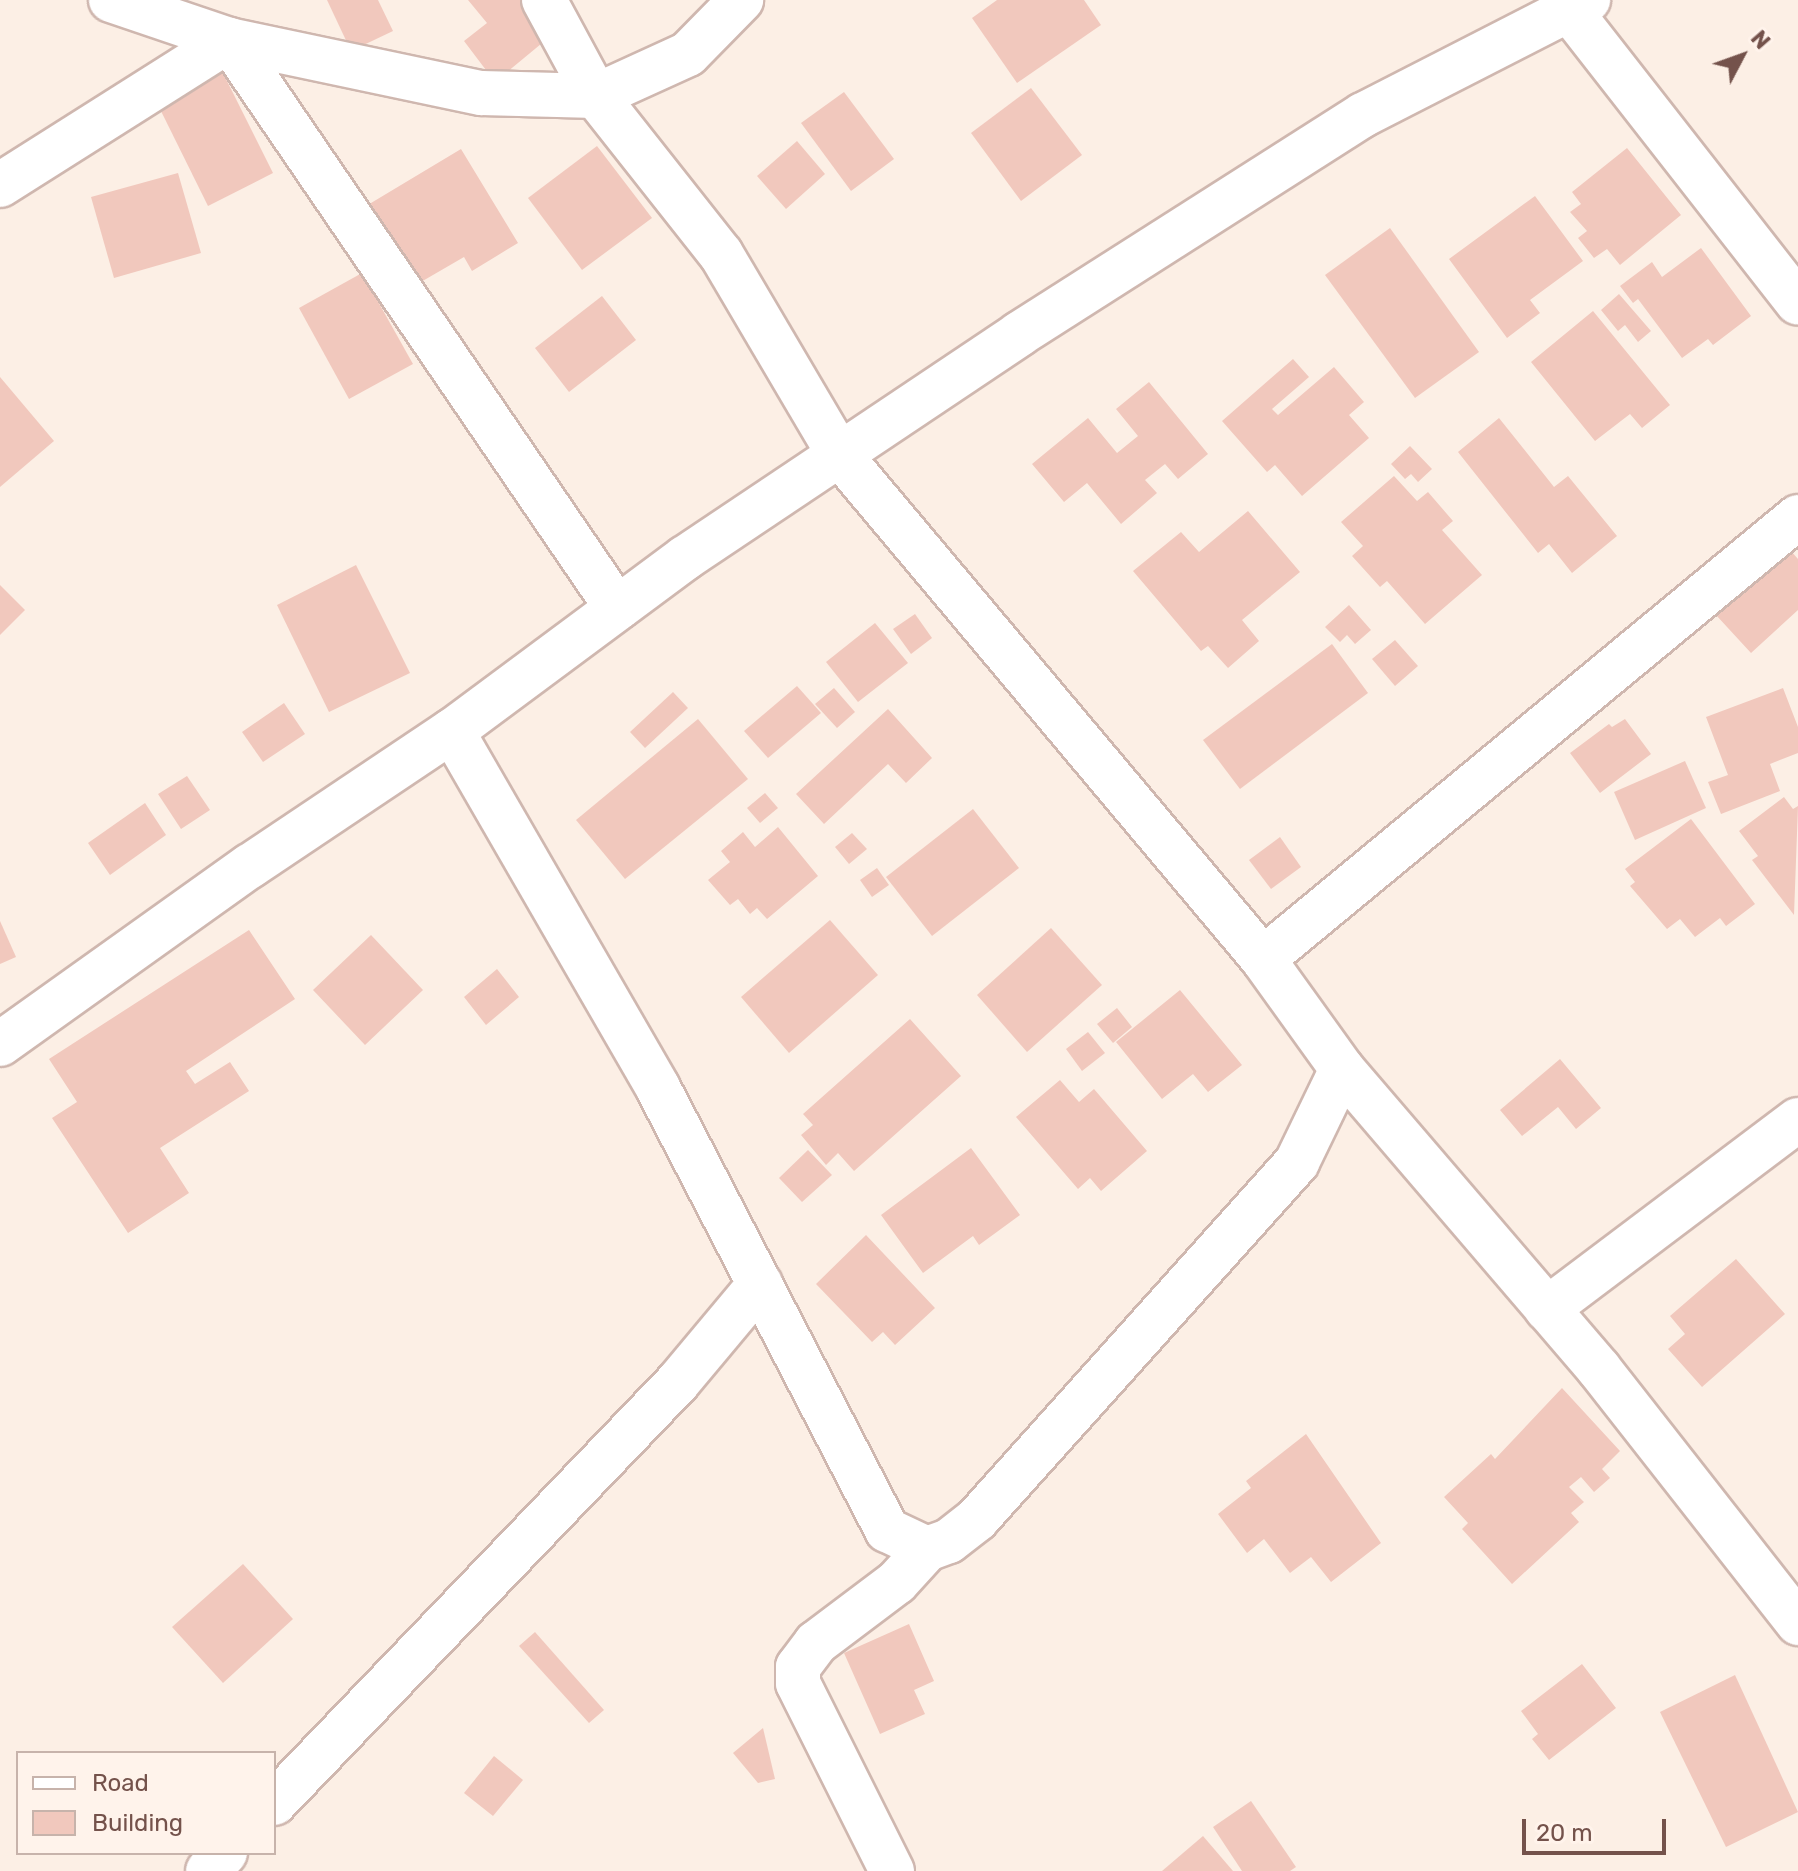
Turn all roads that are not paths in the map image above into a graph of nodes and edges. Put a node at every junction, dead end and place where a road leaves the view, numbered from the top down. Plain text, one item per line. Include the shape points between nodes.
1 (111, 0) edge
2 (544, 0) edge
3 (741, 0) edge
4 (1579, 6) edge
5 (229, 40) junction
6 (596, 96) junction
7 (0, 185) edge
8 (1798, 303) edge
9 (839, 454) junction
10 (1798, 517) edge
11 (617, 608) junction
12 (452, 731) junction
13 (1263, 959) junction
14 (0, 1044) edge
15 (1342, 1069) junction
16 (1798, 1120) edge
17 (760, 1284) junction
18 (1547, 1309) junction
19 (927, 1549) junction
20 (1798, 1623) edge
21 (276, 1801) edge
22 (223, 1855) edge
23 (208, 1871) edge
24 (892, 1871) edge

1 - 5 street
2 - 6 street
3 - 6 street via 681,59
4 - 8 street
4 - 9 street via 1363,115
5 - 6 street via 481,93
5 - 7 street
5 - 11 street
6 - 9 street via 721,254
9 - 11 street
9 - 13 street
10 - 13 street
11 - 12 street
12 - 14 street via 250,866
12 - 17 street via 574,937
13 - 15 street
15 - 18 street
15 - 19 street via 1297,1162 977,1519 949,1541
16 - 18 street
17 - 19 street via 887,1530
17 - 21 street via 678,1382
18 - 20 street
19 - 24 street via 897,1582 816,1643 798,1667 798,1683
22 - 23 street

